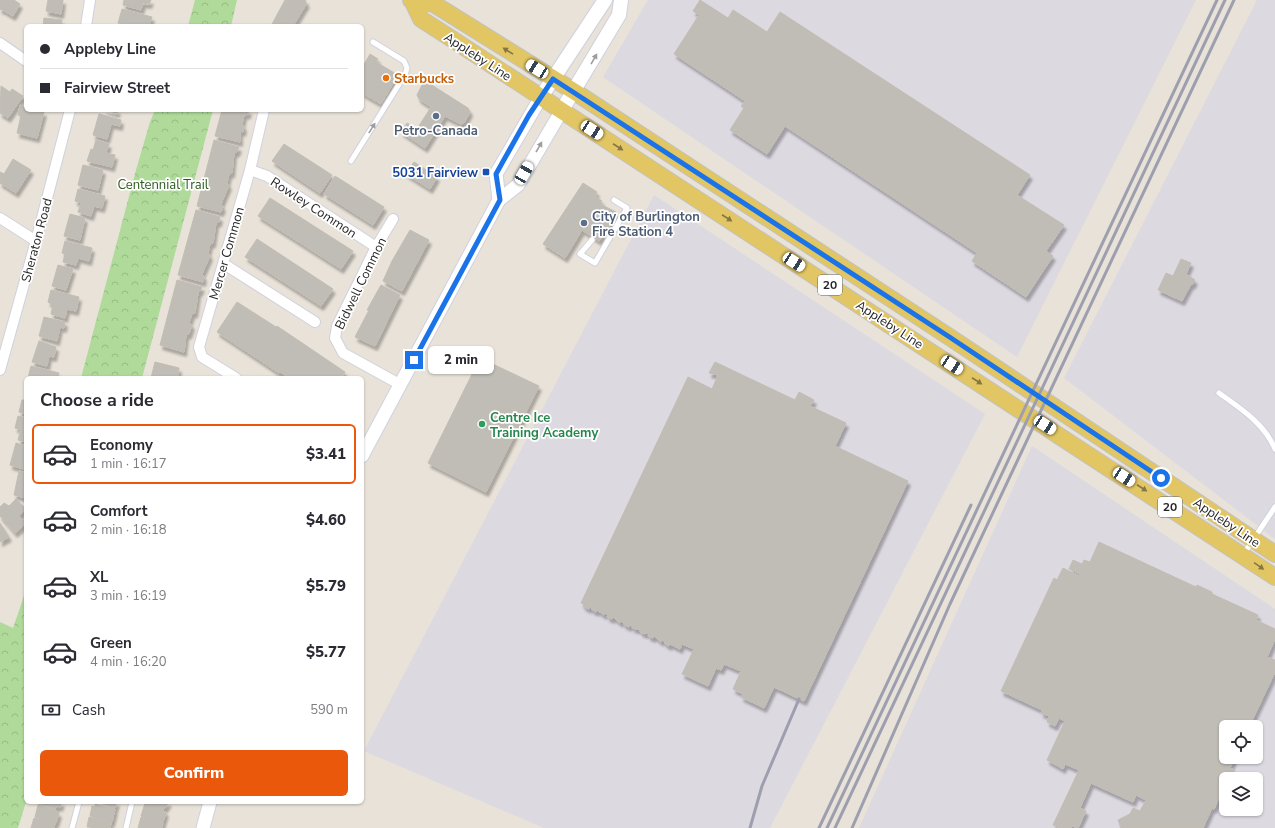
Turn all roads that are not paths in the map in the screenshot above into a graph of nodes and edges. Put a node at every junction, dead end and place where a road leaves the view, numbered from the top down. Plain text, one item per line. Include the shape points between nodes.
1 (90, 0) edge
2 (411, 0) edge
3 (605, 0) edge
4 (621, 0) edge
5 (86, 24) edge
6 (373, 42) dead end
7 (0, 43) edge
8 (24, 60) edge
9 (553, 79) junction
10 (575, 92) junction
11 (541, 97) junction
12 (562, 110) junction
13 (69, 112) edge
14 (264, 112) edge
15 (351, 161) dead end
16 (250, 170) junction
17 (500, 200) junction
18 (614, 200) dead end
19 (0, 218) edge
20 (393, 219) dead end
21 (592, 240) dead end
22 (36, 241) junction
23 (376, 247) junction
24 (224, 264) junction
25 (315, 322) dead end
26 (0, 370) edge
27 (233, 376) edge
28 (401, 385) junction
29 (1219, 393) dead end
30 (1275, 449) edge
31 (364, 450) edge
32 (1275, 507) edge
33 (1253, 540) junction
34 (1243, 554) junction
35 (1275, 554) edge
36 (1275, 577) edge
37 (78, 804) edge
38 (132, 804) edge
39 (209, 804) edge
40 (72, 828) edge
41 (126, 828) edge
42 (203, 828) edge

1 - 5 street
9 -> 2 main road, Appleby Line via 434,4
2 - 11 main road, Appleby Line via 422,19
3 - 9 main road
10 -> 4 main road via 619,15
15 -> 6 lane via 407,68 404,61
7 - 8 street
9 - 10 main road, Appleby Line / 20
9 - 11 main road
10 - 12 main road
10 - 33 main road, Appleby Line / 20 via 951,338
11 - 12 main road, Appleby Line / 20
11 - 17 street via 496,174
17 -> 12 street via 518,184
12 -> 34 main road, Appleby Line / 20
13 - 22 street, Sheraton Road
14 - 16 street, Mercer Common
16 - 23 street, Rowley Common via 267,176
16 - 24 street, Mercer Common
17 - 28 street
18 - 21 lane via 628,208 595,263 580,254
19 - 22 street
20 - 23 street, Bidwell Common
22 - 26 street, Sheraton Road
23 - 28 street, Bidwell Common via 337,326 335,338 343,353
24 - 25 street
24 - 27 street, Mercer Common via 199,347 202,357
28 - 31 street
29 - 30 lane via 1258,422 1271,438
32 - 33 lane
33 - 34 lane
33 - 35 main road, Appleby Line / 20
34 -> 36 main road, Appleby Line / 20
37 - 40 lane
38 - 41 lane
39 - 42 street

